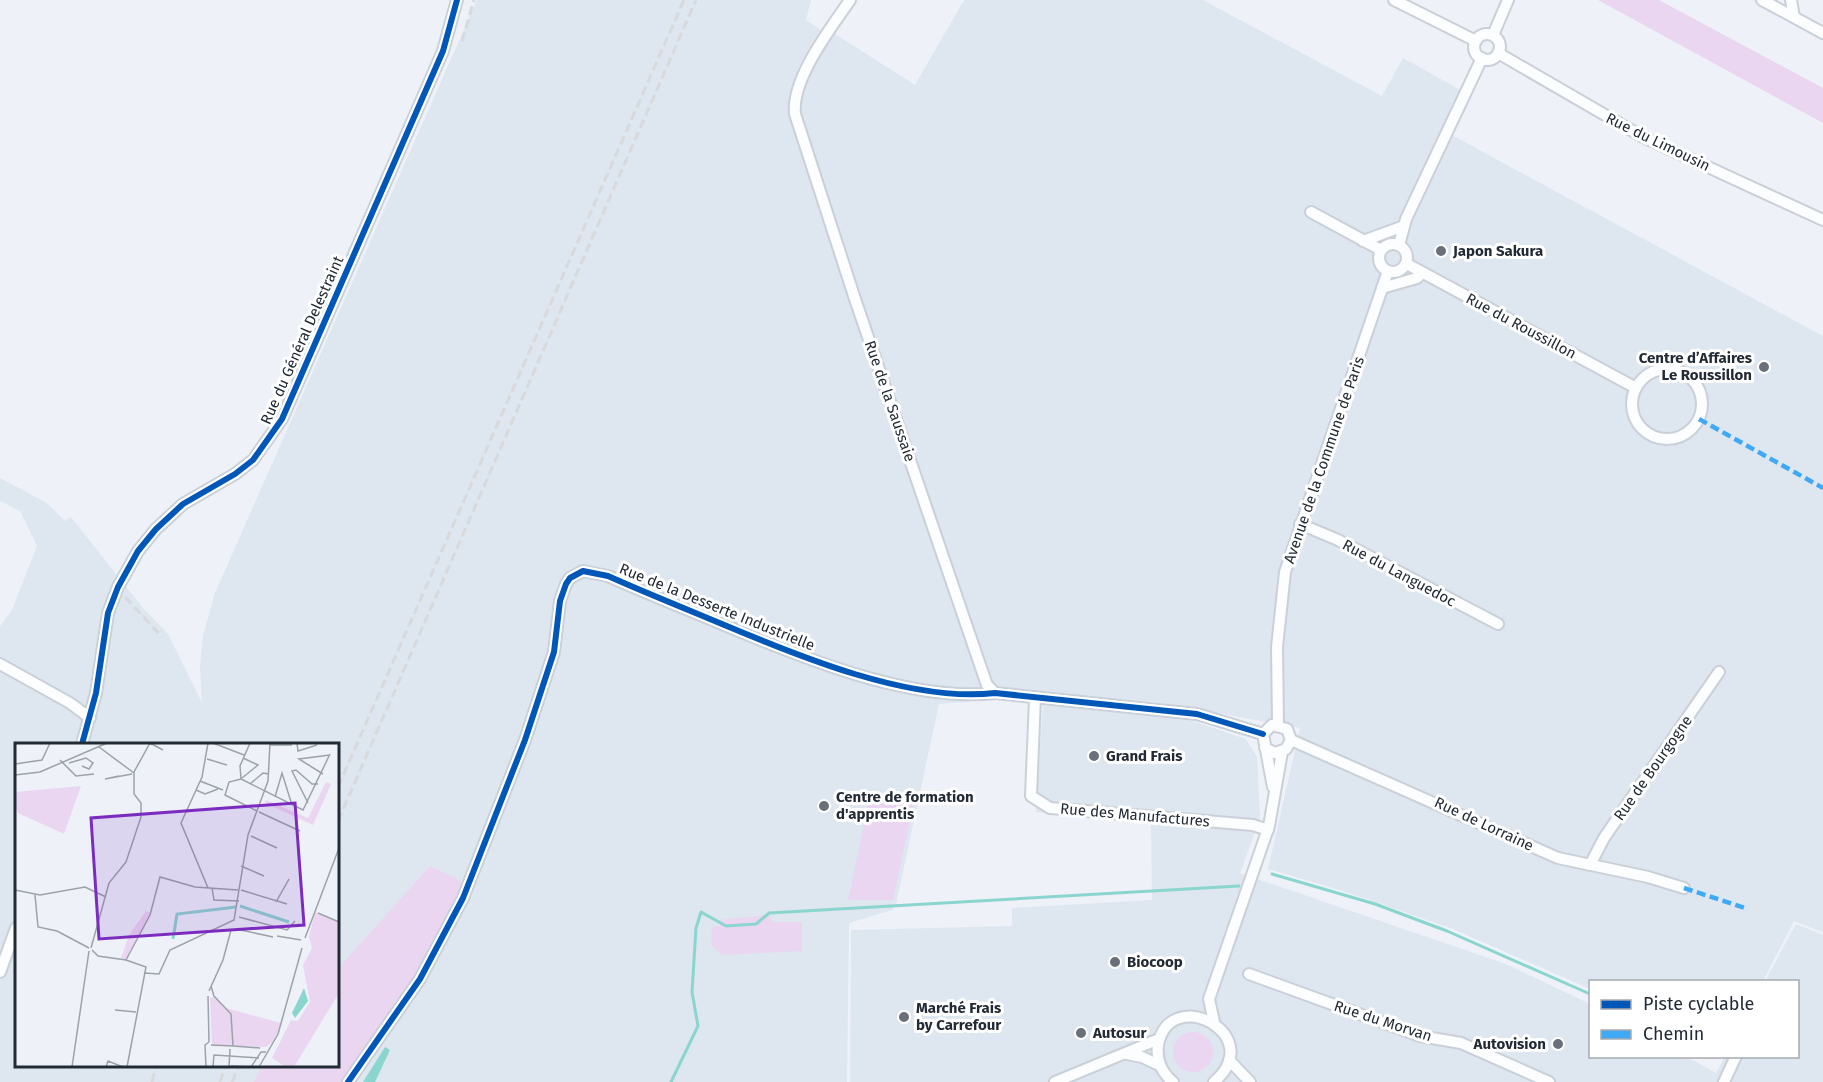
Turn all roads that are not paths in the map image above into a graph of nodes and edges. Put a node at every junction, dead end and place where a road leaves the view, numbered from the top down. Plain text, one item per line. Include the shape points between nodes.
1 (457, 0) edge
2 (850, 0) edge
3 (1394, 0) edge
4 (1508, 0) edge
5 (1762, 0) edge
6 (1791, 0) edge
7 (1794, 17) junction
8 (1823, 33) edge
9 (1493, 35) junction
10 (1476, 41) junction
11 (1498, 53) junction
12 (1482, 58) junction
13 (1311, 212) dead end
14 (1823, 220) edge
15 (1404, 226) junction
16 (1363, 241) junction
17 (1399, 245) junction
18 (1381, 250) junction
19 (1407, 264) junction
20 (1388, 271) junction
21 (1422, 273) junction
22 (1382, 288) junction
23 (1636, 388) junction
24 (1300, 524) junction
25 (1498, 624) dead end
26 (0, 664) edge
27 (1719, 672) dead end
28 (994, 693) junction
29 (1035, 697) junction
30 (90, 718) junction
31 (1278, 724) junction
32 (1263, 734) junction
33 (1291, 740) junction
34 (82, 743) edge
35 (1265, 748) junction
36 (1282, 752) junction
37 (1275, 796) junction
38 (1268, 830) junction
39 (1590, 865) junction
40 (1684, 888) dead end
41 (15, 931) edge
42 (0, 972) edge
43 (1250, 974) dead end
44 (1209, 999) junction
45 (1191, 1016) junction
46 (1214, 1022) junction
47 (1160, 1039) junction
48 (1127, 1054) junction
49 (1735, 1058) edge
50 (1229, 1060) junction
51 (1159, 1065) junction
52 (348, 1082) edge
53 (1055, 1082) edge
54 (1172, 1082) edge
55 (1215, 1082) edge
56 (1250, 1082) edge
57 (1549, 1082) edge
58 (1724, 1082) edge

1 - 30 street, Rue du Général Delestraint via 442,51 282,420 254,460 183,504 138,551 106,622
2 - 28 street, Rue de la Saussaie via 810,64 794,105 870,343 987,685
3 - 10 street
4 - 9 street
5 - 7 street
6 - 7 street
7 - 8 street
9 - 10 street via 1485,34
9 - 11 street via 1499,43
10 - 12 street via 1474,49
11 - 12 street via 1493,58
11 - 14 street, Rue du Limousin via 1635,133
12 - 15 street
13 - 16 street
15 - 16 street
15 - 17 street
16 - 18 street
17 - 18 street via 1389,244
17 - 19 street via 1407,253
18 - 20 street via 1380,262
19 - 20 street via 1399,272
19 - 21 street, Rue du Roussillon
20 - 22 street, Avenue de la Commune de Paris
21 - 22 street
21 - 23 street, Rue du Roussillon
22 - 24 street, Avenue de la Commune de Paris
23 - 23 street via 1632,399 1634,414 1649,434 1674,438 1699,419 1702,398 1696,384 1684,374 1658,370
24 - 25 street, Rue du Languedoc
24 - 31 street, Avenue de la Commune de Paris via 1281,597
26 - 30 street
27 - 39 street, Rue de Bourgogne via 1604,838
28 - 29 street, Rue de la Desserte Industrielle
28 - 52 street, Rue de la Desserte Industrielle via 968,694 880,682 762,642 599,573 575,574 562,591 554,652 525,740 463,898 420,979
29 - 32 street, Rue de la Desserte Industrielle via 1197,714
29 - 38 street, Rue des Manufactures via 1031,796 1041,804 1050,808 1253,825
30 - 34 street, Rue du Général Delestraint
31 - 32 street
31 - 33 street via 1287,729
32 - 35 street
33 - 36 street
33 - 39 street, Rue de Lorraine via 1558,858
35 - 36 street
35 - 37 street
36 - 37 street
37 - 38 street
38 - 44 street
39 - 40 street, Rue de Lorraine
41 - 42 street
43 - 57 street, Rue du Morvan via 1420,1036 1461,1043
44 - 45 street
44 - 46 street
45 - 46 street
45 - 47 street via 1172,1023
46 - 50 street via 1227,1039
47 - 48 street
47 - 51 street
48 - 51 street
48 - 53 street
49 - 58 street
50 - 55 street
50 - 56 street
51 - 54 street

